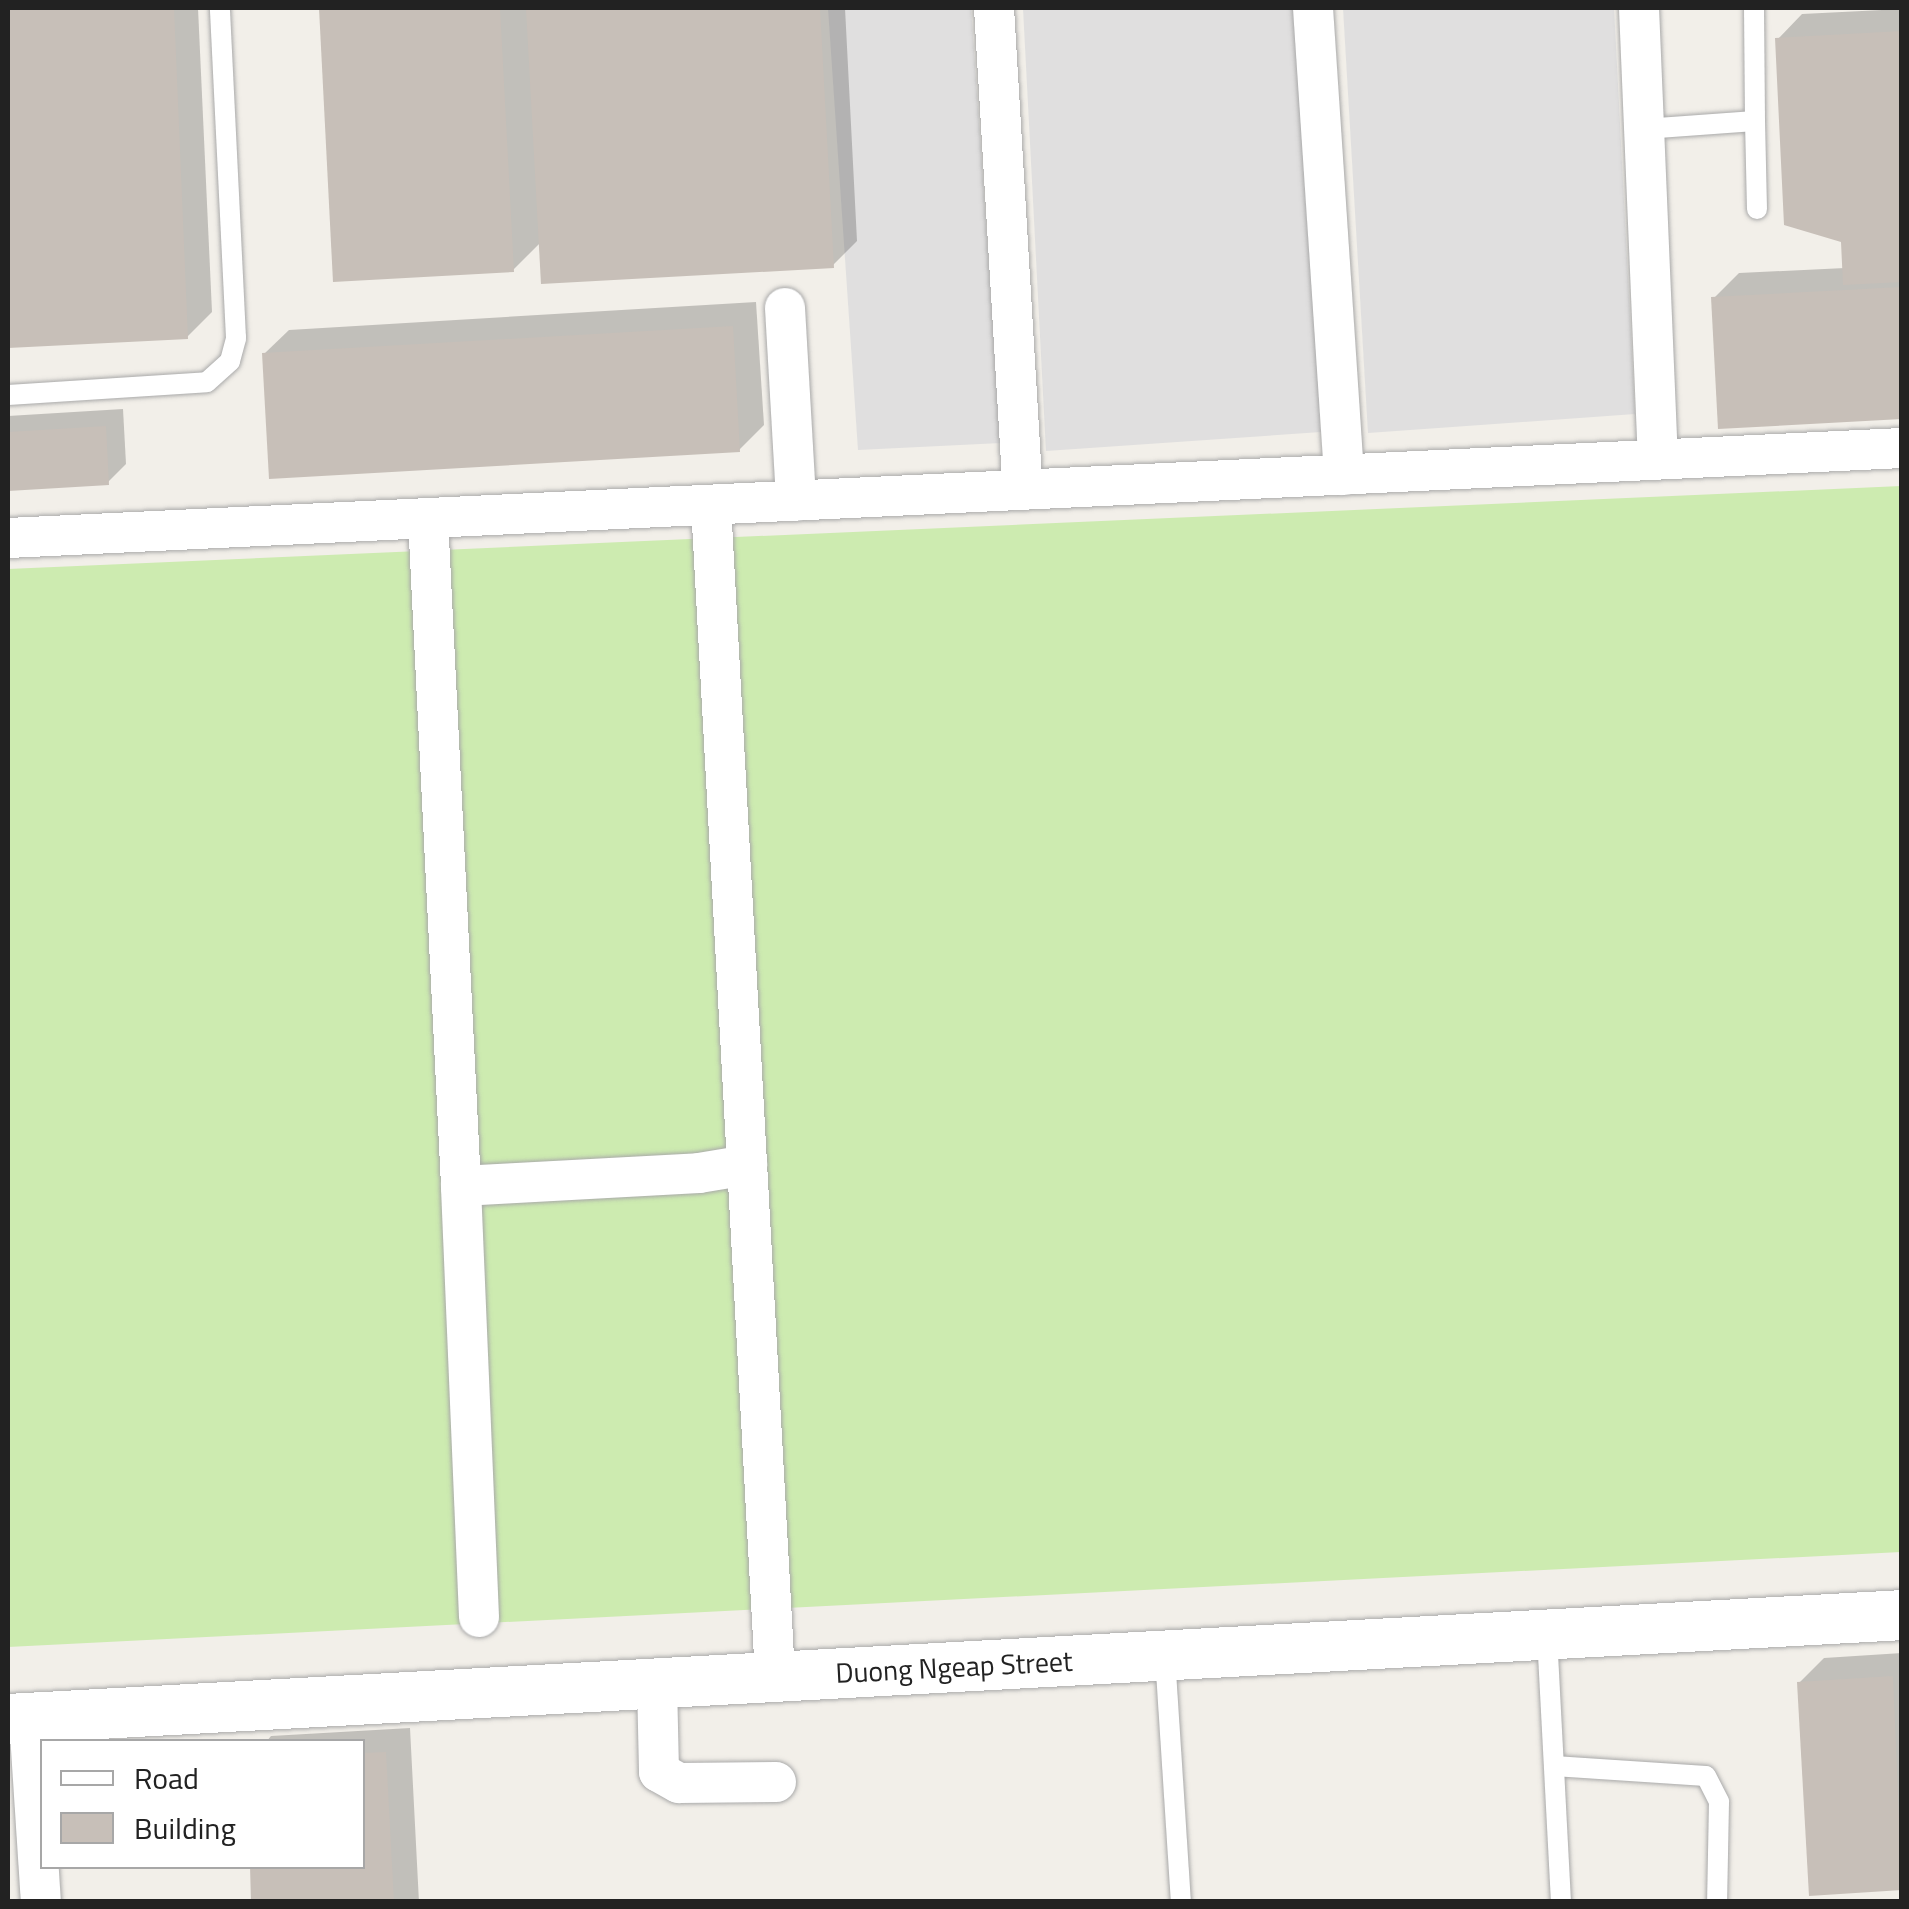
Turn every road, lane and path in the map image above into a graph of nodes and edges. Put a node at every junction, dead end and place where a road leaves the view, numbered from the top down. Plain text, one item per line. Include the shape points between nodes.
1 (220, 8) edge
2 (994, 8) edge
3 (1313, 8) edge
4 (1638, 8) edge
5 (1754, 8) edge
6 (1754, 121) junction
7 (1644, 129) junction
8 (1758, 208) dead end
9 (785, 308) dead end
10 (8, 395) edge
11 (1902, 448) edge
12 (1658, 460) junction
13 (1344, 475) junction
14 (1023, 490) junction
15 (796, 501) junction
16 (711, 505) junction
17 (428, 518) junction
18 (8, 538) edge
19 (747, 1165) junction
20 (461, 1186) junction
21 (1902, 1615) edge
22 (479, 1617) dead end
23 (1547, 1634) junction
24 (1164, 1656) junction
25 (775, 1677) junction
26 (657, 1684) junction
27 (18, 1719) edge
28 (1554, 1766) junction
29 (776, 1782) dead end
30 (41, 1902) edge
31 (1181, 1902) edge
32 (1560, 1902) edge
33 (1717, 1902) edge

1 - 10 lane via 236,338 230,361 206,382
2 - 14 street
3 - 13 street
4 - 7 street
5 - 6 lane
6 - 7 lane
6 - 8 lane
7 - 12 street
9 - 15 street
11 - 12 street
12 - 13 street
13 - 14 street
14 - 15 street
15 - 16 street
16 - 17 street
16 - 19 street
17 - 18 street
17 - 20 street
19 - 20 street
19 - 25 street
20 - 22 street
21 - 23 street, Duong Ngeap Street
23 - 24 street, Duong Ngeap Street
23 - 28 lane
24 - 25 street, Duong Ngeap Street
24 - 31 lane
25 - 26 street, Duong Ngeap Street
26 - 27 street, Duong Ngeap Street
26 - 29 street via 659,1772 678,1783
27 - 30 street
28 - 32 lane
28 - 33 lane via 1706,1776 1719,1802

